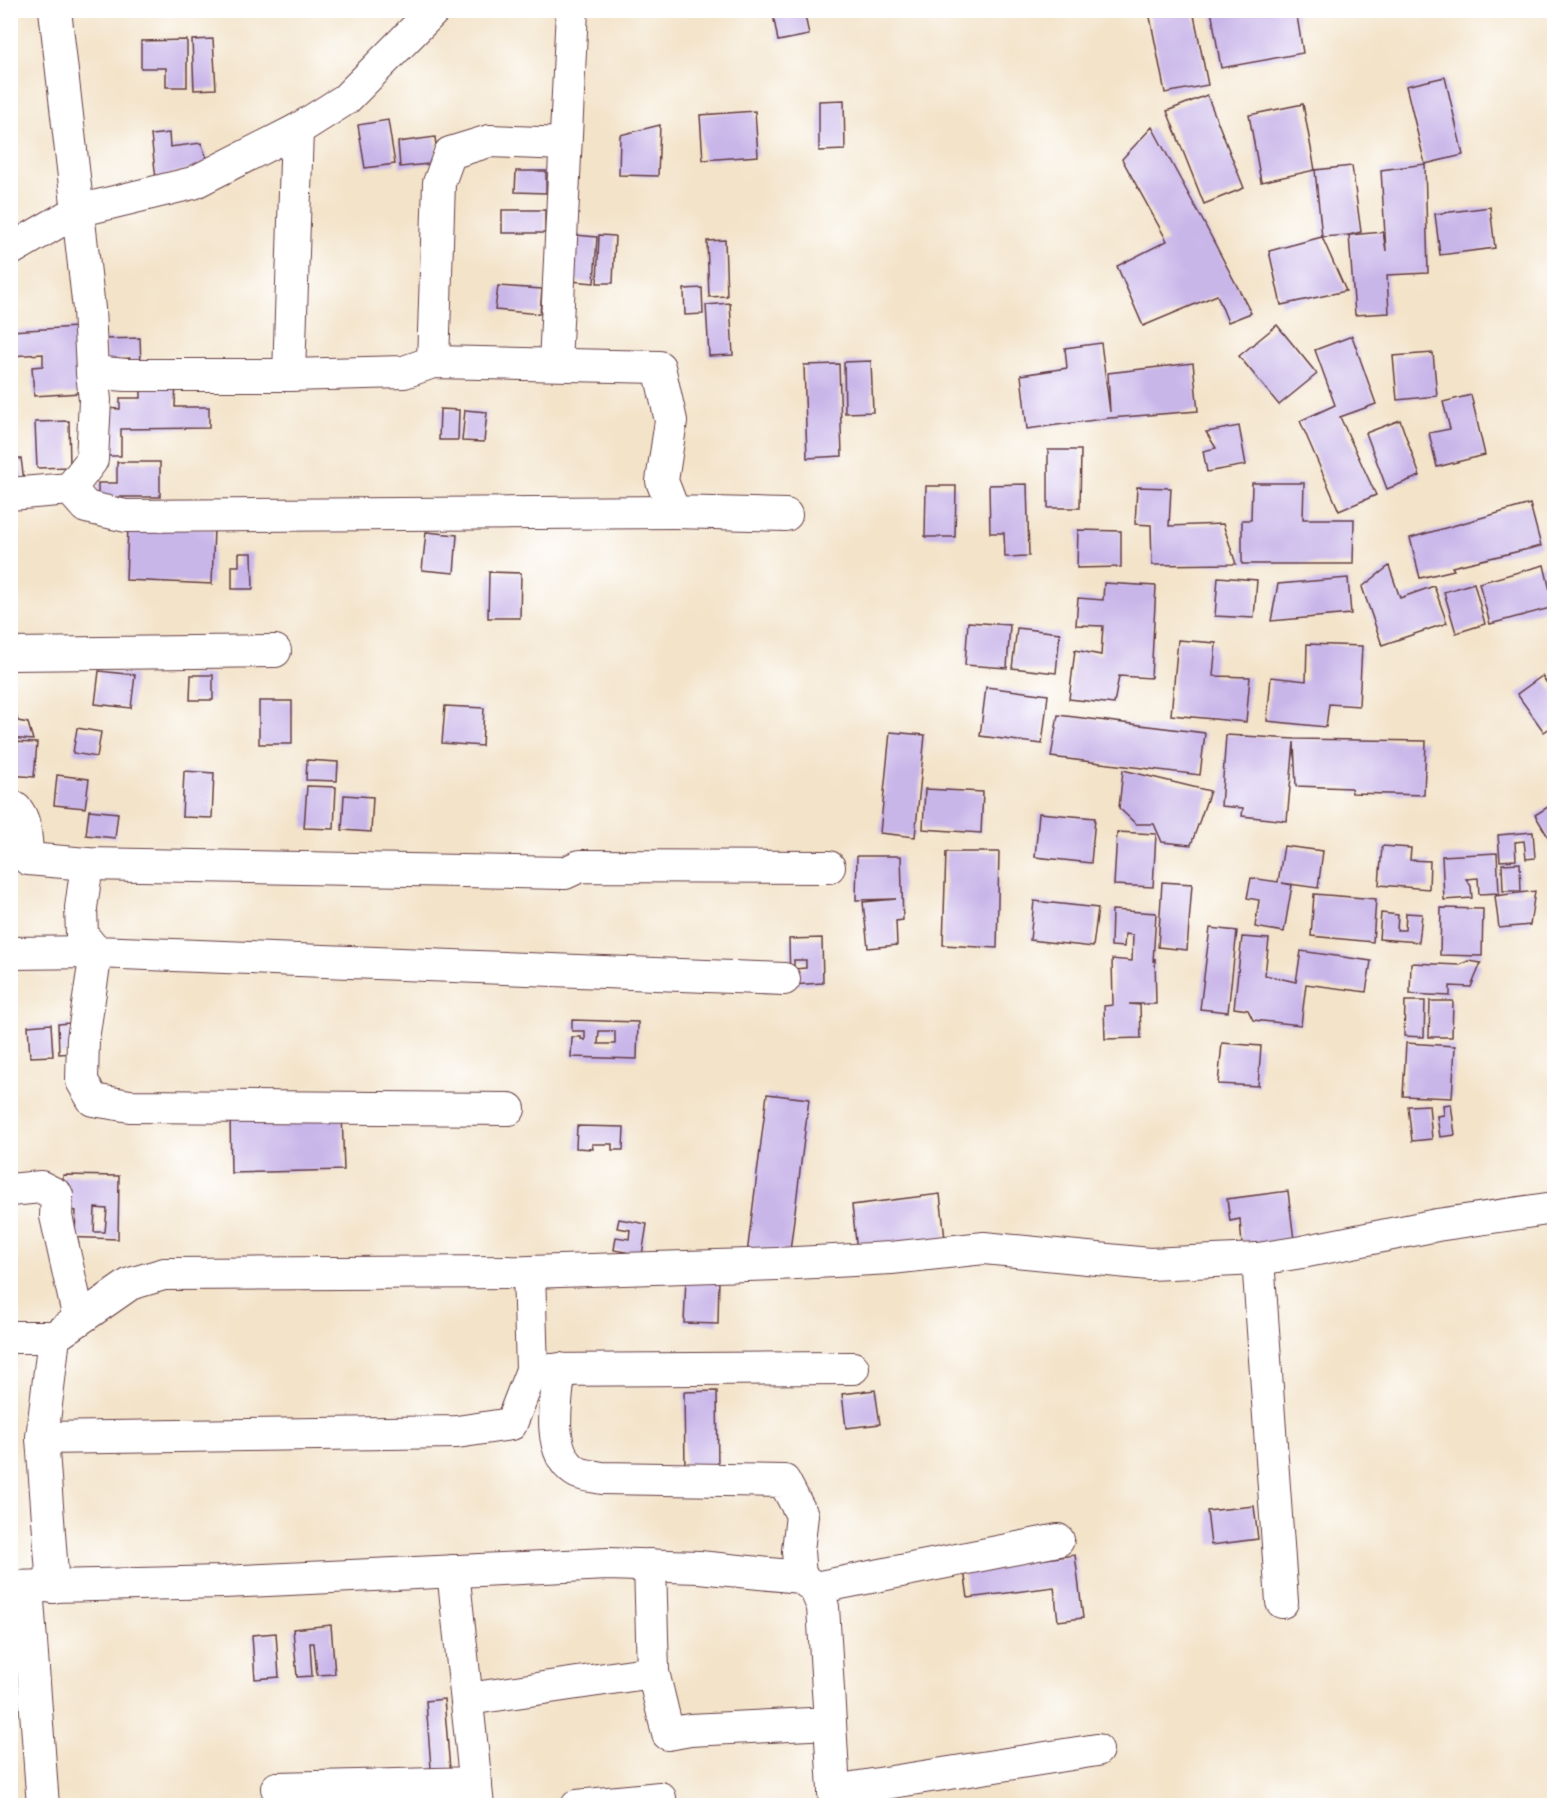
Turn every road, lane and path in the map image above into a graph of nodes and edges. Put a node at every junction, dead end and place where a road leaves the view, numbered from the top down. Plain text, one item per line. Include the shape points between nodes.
1 (55, 10) edge
2 (434, 10) edge
3 (572, 10) edge
4 (297, 130) junction
5 (566, 144) junction
6 (77, 211) junction
7 (10, 250) edge
8 (433, 362) junction
9 (555, 364) junction
10 (92, 372) junction
11 (289, 375) junction
12 (70, 489) junction
13 (10, 494) edge
14 (674, 512) junction
15 (786, 515) dead end
16 (275, 651) dead end
17 (10, 654) edge
18 (10, 805) edge
19 (87, 864) junction
20 (829, 867) dead end
21 (96, 952) junction
22 (10, 953) edge
23 (784, 979) dead end
24 (509, 1109) dead end
25 (10, 1190) edge
26 (1554, 1208) edge
27 (1258, 1258) junction
28 (530, 1272) junction
29 (79, 1320) junction
30 (10, 1337) edge
31 (54, 1337) junction
32 (853, 1368) dead end
33 (546, 1369) junction
34 (42, 1438) junction
35 (1058, 1540) dead end
36 (650, 1565) junction
37 (453, 1571) junction
38 (807, 1582) junction
39 (30, 1587) edge
40 (1282, 1602) dead end
41 (653, 1671) junction
42 (468, 1699) junction
43 (830, 1724) junction
44 (1097, 1750) dead end
45 (277, 1788) dead end
46 (477, 1794) edge
47 (660, 1797) dead end
48 (835, 1798) edge
49 (43, 1806) edge
50 (577, 1806) edge

1 - 6 street
2 - 4 street via 346,99
3 - 5 street
4 - 6 street via 193,183
4 - 11 street
5 - 8 street via 489,141 450,153 439,183
5 - 9 street
6 - 7 street
6 - 10 street
8 - 9 street
8 - 11 street via 404,372
9 - 14 street via 659,367 671,421 663,480
10 - 11 street
10 - 12 street via 92,460
12 - 13 street
12 - 14 street via 86,507 126,516
14 - 15 street
16 - 17 street
18 - 19 street via 23,819 28,859
19 - 20 street via 565,873 580,866
19 - 21 street via 82,935
21 - 22 street
21 - 23 street
21 - 24 street via 83,1039 82,1080 93,1100 130,1106
25 - 29 street via 41,1187 57,1195 56,1216
26 - 27 street
27 - 28 street via 1149,1264 984,1248 823,1262
27 - 40 street
28 - 29 street via 164,1274 130,1284
28 - 33 street
29 - 31 street
30 - 31 street
31 - 34 street
32 - 33 street
33 - 34 street via 511,1424 457,1432
33 - 38 street via 560,1456 576,1472 602,1479 784,1481 802,1515 798,1551
34 - 39 street
35 - 38 street
36 - 37 street
36 - 38 street via 699,1567
36 - 41 street
37 - 39 street
37 - 42 street
38 - 43 street via 823,1607
39 - 49 street
41 - 42 street
41 - 43 street via 668,1734
42 - 46 street
43 - 48 street
44 - 48 street
45 - 46 street
47 - 50 street

